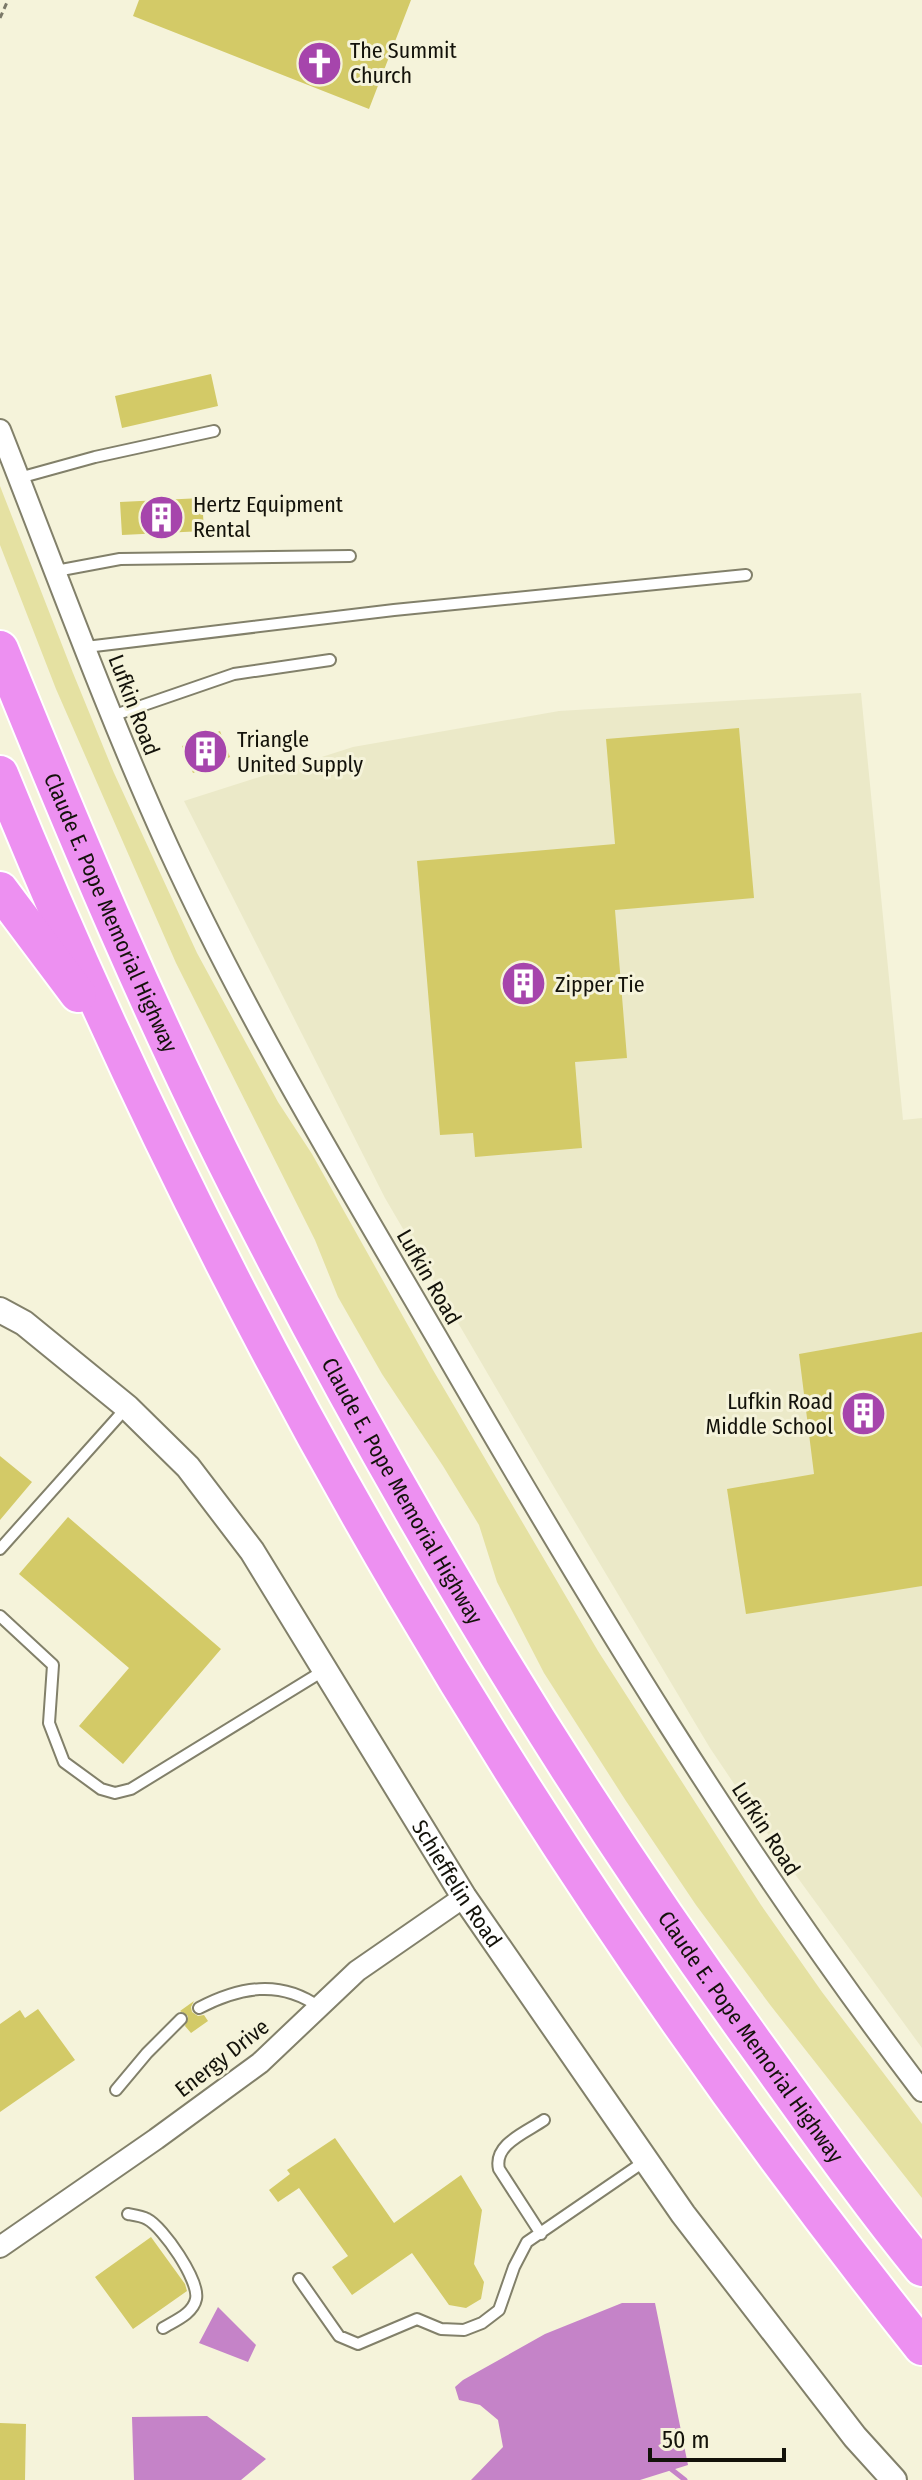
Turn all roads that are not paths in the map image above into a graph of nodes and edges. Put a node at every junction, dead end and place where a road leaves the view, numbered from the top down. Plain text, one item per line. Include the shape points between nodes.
1 (0, 430) edge
2 (214, 431) dead end
3 (19, 478) junction
4 (350, 556) dead end
5 (56, 571) junction
6 (746, 575) dead end
7 (86, 647) junction
8 (0, 649) edge
9 (330, 660) dead end
10 (112, 716) junction
11 (0, 774) edge
12 (0, 890) edge
13 (113, 1040) junction
14 (0, 1310) edge
15 (127, 1407) junction
16 (0, 1549) edge
17 (0, 1616) edge
18 (325, 1670) junction
19 (464, 1897) junction
20 (319, 2007) junction
21 (199, 2008) dead end
22 (181, 2019) dead end
23 (116, 2090) dead end
24 (922, 2091) edge
25 (544, 2120) dead end
26 (646, 2160) junction
27 (128, 2214) dead end
28 (541, 2234) junction
29 (0, 2247) edge
30 (922, 2268) edge
31 (299, 2279) dead end
32 (163, 2328) dead end
33 (922, 2347) edge
34 (894, 2480) edge

1 - 3 street, Lufkin Road
2 - 3 lane
3 - 5 street, Lufkin Road
4 - 5 lane via 120,559
5 - 7 street, Lufkin Road
6 - 7 lane
7 - 10 street, Lufkin Road
8 - 30 highway, Claude E. Pope Memorial Highway via 202,1114 428,1540 608,1831 699,1966
9 - 10 lane via 234,674
10 - 24 street, Lufkin Road via 169,850 292,1091 511,1467 743,1840
11 - 13 highway
12 - 13 highway
13 - 33 highway via 253,1322 445,1664 669,2010
14 - 15 street, Schieffelin Road via 24,1323
15 - 16 lane
15 - 18 street, Schieffelin Road via 188,1467 252,1551
17 - 18 lane via 53,1665 49,1723 64,1762 115,1793 131,1789
18 - 19 street, Schieffelin Road
19 - 20 street, Energy Drive via 357,1971
19 - 26 street, Schieffelin Road
20 - 21 lane via 302,1995 249,1989
20 - 29 street, Energy Drive via 260,2063
22 - 23 lane
25 - 28 lane via 505,2146 497,2161
26 - 28 lane
26 - 34 street, Schieffelin Road via 855,2437
27 - 32 lane via 147,2218 164,2232 194,2282 196,2299 189,2311
28 - 31 lane via 527,2242 499,2310 464,2330 441,2329 417,2319 358,2344 339,2336

